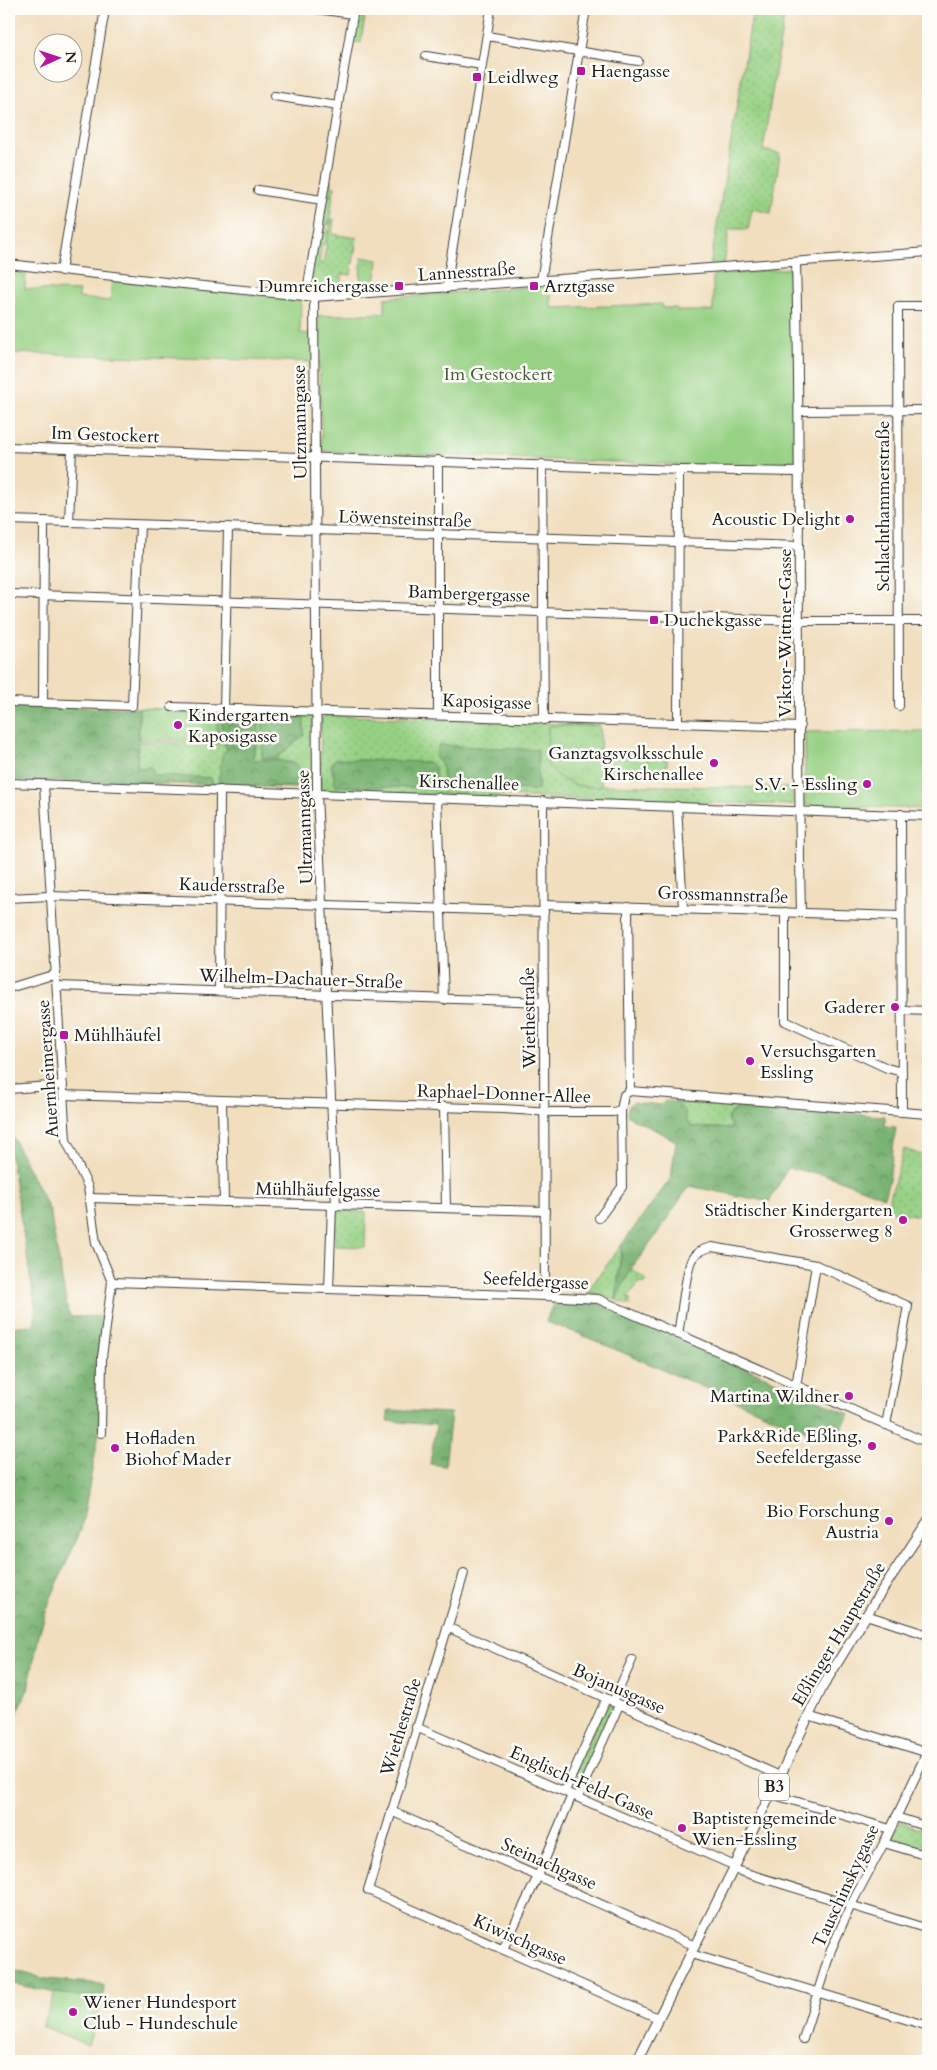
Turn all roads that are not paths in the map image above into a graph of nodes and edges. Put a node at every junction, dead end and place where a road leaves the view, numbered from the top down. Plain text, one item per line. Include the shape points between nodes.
1 (104, 9) edge
2 (317, 9) edge
3 (491, 9) edge
4 (586, 9) edge
5 (353, 11) edge
6 (486, 36) junction
7 (579, 52) junction
8 (426, 56) dead end
9 (638, 61) dead end
10 (482, 65) junction
11 (274, 96) dead end
12 (338, 106) junction
13 (258, 190) dead end
14 (322, 200) junction
15 (928, 252) edge
16 (796, 263) junction
17 (9, 264) edge
18 (61, 271) junction
19 (541, 281) junction
20 (447, 288) junction
21 (310, 297) junction
22 (928, 306) edge
23 (928, 410) edge
24 (898, 411) junction
25 (800, 412) junction
26 (9, 447) edge
27 (72, 449) junction
28 (316, 456) junction
29 (438, 460) junction
30 (542, 464) junction
31 (679, 470) junction
32 (799, 472) junction
33 (9, 520) edge
34 (44, 520) junction
35 (70, 522) junction
36 (140, 525) junction
37 (228, 528) junction
38 (316, 530) junction
39 (439, 535) junction
40 (542, 538) junction
41 (679, 543) junction
42 (799, 546) junction
43 (9, 594) edge
44 (44, 595) junction
45 (137, 598) junction
46 (226, 601) junction
47 (317, 604) junction
48 (437, 608) junction
49 (543, 612) junction
50 (679, 617) junction
51 (800, 620) junction
52 (899, 621) junction
53 (928, 621) edge
54 (9, 702) edge
55 (43, 703) junction
56 (899, 706) dead end
57 (172, 707) dead end
58 (224, 710) junction
59 (317, 713) junction
60 (438, 715) junction
61 (544, 720) junction
62 (678, 722) junction
63 (800, 727) junction
64 (9, 783) edge
65 (44, 785) junction
66 (220, 790) junction
67 (317, 794) junction
68 (437, 797) junction
69 (543, 801) junction
70 (677, 806) junction
71 (799, 812) junction
72 (901, 814) junction
73 (928, 816) edge
74 (50, 896) junction
75 (9, 898) edge
76 (218, 900) junction
77 (322, 904) junction
78 (628, 907) junction
79 (441, 908) junction
80 (544, 908) junction
81 (683, 908) junction
82 (785, 912) junction
83 (801, 913) junction
84 (901, 916) junction
85 (56, 974) junction
86 (57, 986) junction
87 (9, 988) edge
88 (219, 991) junction
89 (326, 996) junction
90 (444, 1000) junction
91 (544, 1002) junction
92 (901, 1010) junction
93 (928, 1011) edge
94 (902, 1072) junction
95 (63, 1085) junction
96 (9, 1089) edge
97 (630, 1091) junction
98 (63, 1095) junction
99 (222, 1101) junction
100 (331, 1104) junction
101 (444, 1107) junction
102 (621, 1110) junction
103 (545, 1111) junction
104 (902, 1112) junction
105 (928, 1114) edge
106 (90, 1198) junction
107 (224, 1202) junction
108 (334, 1206) junction
109 (446, 1208) junction
110 (545, 1211) junction
111 (599, 1218) dead end
112 (816, 1265) junction
113 (112, 1282) junction
114 (329, 1289) junction
115 (545, 1296) junction
116 (678, 1334) junction
117 (796, 1386) junction
118 (886, 1425) junction
119 (101, 1433) dead end
120 (928, 1443) edge
121 (928, 1521) edge
122 (464, 1573) dead end
123 (866, 1615) junction
124 (447, 1627) junction
125 (928, 1635) edge
126 (632, 1660) dead end
127 (612, 1702) junction
128 (808, 1716) junction
129 (416, 1727) junction
130 (928, 1752) edge
131 (780, 1776) junction
132 (571, 1794) junction
133 (771, 1794) junction
134 (391, 1811) junction
135 (896, 1817) junction
136 (928, 1827) edge
137 (890, 1830) junction
138 (884, 1843) junction
139 (928, 1856) edge
140 (734, 1867) junction
141 (538, 1876) junction
142 (368, 1890) joint
143 (851, 1906) junction
144 (928, 1930) edge
145 (503, 1949) junction
146 (693, 1950) junction
147 (818, 1993) junction
148 (658, 2018) junction
149 (928, 2026) edge
150 (803, 2039) dead end
151 (637, 2061) edge

1 - 18 street
2 - 5 street
3 - 6 street
4 - 7 street
5 - 12 street, Ultzmanngasse
6 - 7 street
6 - 10 street
7 - 9 street
7 - 19 street
8 - 10 street
10 - 20 street
11 - 12 street
12 - 14 street, Ultzmanngasse
13 - 14 street
14 - 21 street, Ultzmanngasse
15 - 16 street, Lannesstraße
16 - 19 street, Lannesstraße
16 - 25 street, Viktor-Wittner-Gasse
17 - 18 street, Lannesstraße
18 - 21 street, Lannesstraße
19 - 20 street, Lannesstraße
20 - 21 street, Lannesstraße
21 - 28 street, Ultzmanngasse
22 - 24 street, Schlachthammerstraße via 898,306
23 - 24 street
24 - 25 street
24 - 52 street, Schlachthammerstraße
25 - 32 street, Viktor-Wittner-Gasse
26 - 27 street, Im Gestockert
27 - 28 street, Im Gestockert
27 - 35 street
28 - 29 street, Im Gestockert
28 - 38 street, Ultzmanngasse
29 - 30 street, Im Gestockert
29 - 39 street
30 - 31 street, Im Gestockert
30 - 40 street
31 - 32 street, Im Gestockert
31 - 41 street
32 - 42 street, Viktor-Wittner-Gasse
33 - 34 street, Löwensteinstraße
34 - 35 street, Löwensteinstraße
34 - 44 street
35 - 36 street, Löwensteinstraße
36 - 37 street, Löwensteinstraße
36 - 45 street
37 - 38 street, Löwensteinstraße
37 - 46 street
38 - 39 street, Löwensteinstraße
38 - 47 street, Ultzmanngasse
39 - 40 street, Löwensteinstraße
39 - 48 street
40 - 41 street, Löwensteinstraße
40 - 49 street
41 - 42 street, Löwensteinstraße
41 - 50 street
42 - 51 street, Viktor-Wittner-Gasse
43 - 44 street, Bambergergasse
44 - 45 street, Bambergergasse
44 - 55 street
45 - 46 street, Bambergergasse
45 - 55 street via 132,706
46 - 47 street, Bambergergasse
46 - 58 street
47 - 48 street, Bambergergasse
47 - 59 street, Ultzmanngasse
48 - 49 street, Bambergergasse
48 - 60 street
49 - 50 street, Bambergergasse
49 - 61 street
50 - 51 street, Bambergergasse
50 - 62 street
51 - 52 street, Bambergergasse
51 - 63 street, Viktor-Wittner-Gasse
52 - 53 street, Bambergergasse
52 - 56 street, Schlachthammerstraße
54 - 55 street
57 - 58 street, Kaposigasse
58 - 59 street, Kaposigasse
59 - 60 street, Kaposigasse
59 - 67 street, Ultzmanngasse
60 - 61 street, Kaposigasse
61 - 62 street, Kaposigasse
62 - 63 street, Kaposigasse
63 - 71 street, Viktor-Wittner-Gasse
64 - 65 street, Kirschenallee
65 - 66 street, Kirschenallee
65 - 74 street, Auernheimergasse
66 - 67 street, Kirschenallee
66 - 76 street
67 - 68 street, Kirschenallee
67 - 77 street, Ultzmanngasse
68 - 69 street, Kirschenallee
68 - 79 street
69 - 70 street, Kirschenallee
69 - 80 street, Wiethestraße
70 - 71 street, Kirschenallee
70 - 81 street
71 - 72 street, Kirschenallee
71 - 83 street, Viktor-Wittner-Gasse
72 - 73 street, Kirschenallee
72 - 84 street
74 - 75 street, Kaudersstraße
74 - 76 street, Kaudersstraße
74 - 85 street, Auernheimergasse
76 - 77 street, Kaudersstraße
76 - 88 street
77 - 79 street, Kaudersstraße
77 - 89 street, Ultzmanngasse
78 - 80 street, Grossmannstraße
78 - 81 street, Grossmannstraße
78 - 97 street
79 - 80 street, Kaudersstraße
79 - 90 street
80 - 91 street, Wiethestraße
81 - 82 street, Grossmannstraße
82 - 83 street, Grossmannstraße
82 - 94 street via 785,1021
83 - 84 street, Grossmannstraße
84 - 92 street
85 - 86 street, Auernheimergasse
85 - 87 street
86 - 88 street, Wilhelm-Dachauer-Straße
86 - 95 street, Auernheimergasse
88 - 89 street, Wilhelm-Dachauer-Straße
89 - 90 street, Wilhelm-Dachauer-Straße
89 - 100 street, Ultzmanngasse
90 - 91 street, Wilhelm-Dachauer-Straße
91 - 103 street, Wiethestraße
92 - 93 street
92 - 94 street
94 - 104 street
95 - 96 street
95 - 98 street, Auernheimergasse
97 - 102 street via 624,1095
97 - 104 street
98 - 99 street, Raphael-Donner-Allee
98 - 106 street, Auernheimergasse via 66,1140
99 - 100 street, Raphael-Donner-Allee
99 - 107 street
100 - 101 street, Raphael-Donner-Allee
100 - 108 street, Ultzmanngasse
101 - 103 street, Raphael-Donner-Allee
101 - 109 street
102 - 103 street, Raphael-Donner-Allee
102 - 111 street via 622,1187
103 - 110 street, Wiethestraße
104 - 105 street
106 - 107 street, Mühlhäufelgasse
106 - 113 street, Auernheimergasse via 96,1243
107 - 108 street, Mühlhäufelgasse
108 - 109 street, Mühlhäufelgasse
108 - 114 street, Ultzmanngasse
109 - 110 street, Mühlhäufelgasse
110 - 115 street, Wiethestraße
112 - 116 street via 712,1247 704,1249 690,1263
112 - 117 street
112 - 118 street via 908,1306
113 - 114 street, Seefeldergasse
113 - 119 street, Auernheimergasse via 102,1357
114 - 115 street, Seefeldergasse
115 - 116 street, Seefeldergasse via 598,1299
116 - 117 street, Seefeldergasse
117 - 118 street, Seefeldergasse
118 - 120 street, Seefeldergasse
121 - 123 main road, Eßlinger Hauptstraße / B3
122 - 124 street, Wiethestraße
123 - 125 street
123 - 128 main road, Eßlinger Hauptstraße / B3
124 - 127 street, Bojanusgasse
124 - 129 street, Wiethestraße
126 - 127 street
127 - 131 street, Bojanusgasse
127 - 132 street
127 - 132 street
128 - 130 street
128 - 131 main road, Eßlinger Hauptstraße / B3
129 - 132 street, Englisch-Feld-Gasse
129 - 134 street, Wiethestraße
130 - 135 street, Tauschinskygasse
131 - 133 main road, Eßlinger Hauptstraße / B3
132 - 140 street, Englisch-Feld-Gasse
132 - 141 street
133 - 137 street
133 - 140 main road, Eßlinger Hauptstraße / B3
134 - 141 street, Steinachgasse
134 - 142 street, Wiethestraße
135 - 136 street
135 - 137 street, Tauschinskygasse
137 - 138 street, Tauschinskygasse
138 - 139 street
138 - 143 street, Tauschinskygasse
140 - 143 street, Englisch-Feld-Gasse
140 - 146 main road, Eßlinger Hauptstraße / B3
141 - 145 street
141 - 146 street, Steinachgasse
142 - 145 street, Kiwischgasse
143 - 144 street, Englisch-Feld-Gasse
143 - 147 street, Tauschinskygasse via 831,1950
145 - 148 street, Kiwischgasse
146 - 147 street, Steinachgasse
146 - 148 main road, Eßlinger Hauptstraße / B3
147 - 149 street, Steinachgasse
147 - 150 street, Tauschinskygasse
148 - 151 main road, Eßlinger Hauptstraße / B3

